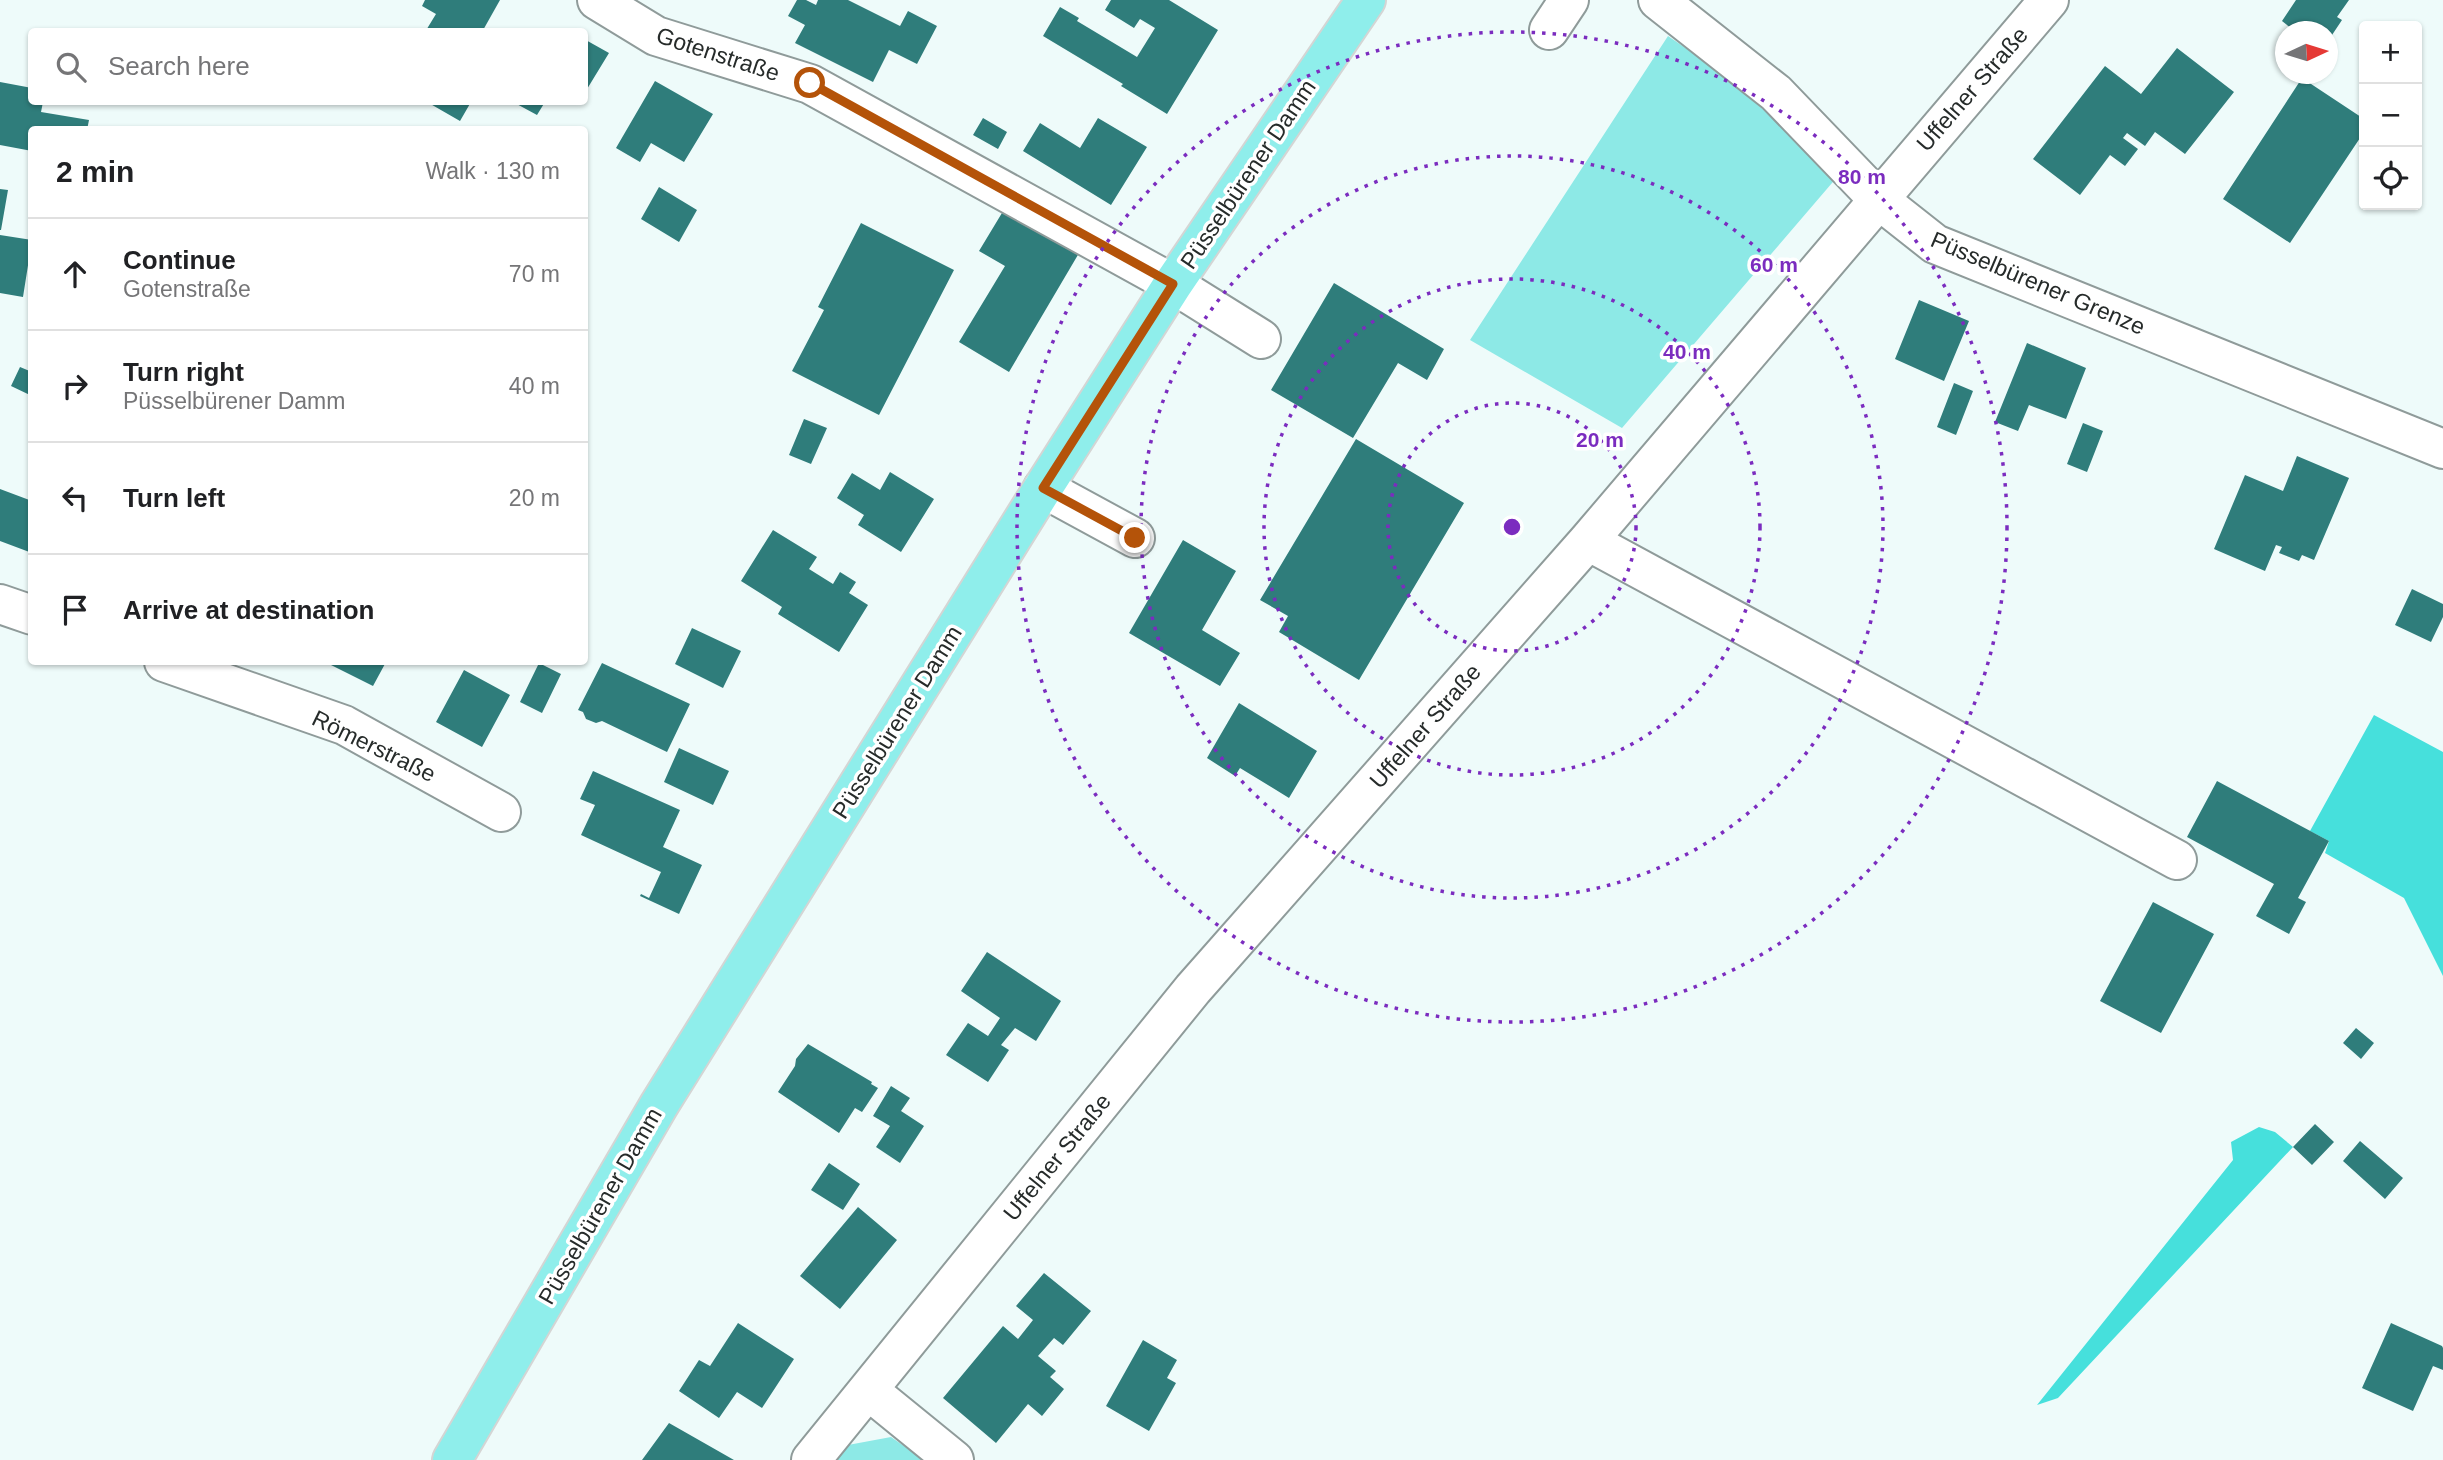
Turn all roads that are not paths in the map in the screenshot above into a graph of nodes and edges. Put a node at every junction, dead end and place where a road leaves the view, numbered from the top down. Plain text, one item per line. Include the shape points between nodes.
1 (597, 0) edge
2 (1366, 0) edge
3 (1658, 0) edge
4 (2049, 0) edge
5 (1878, 199) junction
6 (1173, 284) junction
7 (1261, 339) dead end
8 (2443, 449) edge
9 (1043, 488) junction
10 (1135, 538) dead end
11 (1588, 541) junction
12 (0, 604) edge
13 (28, 614) edge
14 (172, 665) edge
15 (501, 812) dead end
16 (2177, 860) dead end
17 (868, 1390) junction
18 (452, 1460) edge
19 (811, 1460) edge
20 (954, 1460) edge

1 - 6 street, Gotenstraße via 656,36 810,83
2 - 6 main road, Püsselbürener Damm
3 - 5 street, Püsselbürener Grenze via 1776,93
4 - 5 street, Uffelner Straße
5 - 8 street, Püsselbürener Grenze via 1936,244
5 - 11 street, Uffelner Straße
6 - 7 street, Gotenstraße
6 - 9 main road, Püsselbürener Damm
9 - 10 street
9 - 18 main road, Püsselbürener Damm via 659,1105
11 - 16 street
11 - 17 street, Uffelner Straße via 1193,989
12 - 13 street
14 - 15 street, Römerstraße via 344,725
17 - 19 street, Uffelner Straße
17 - 20 street

